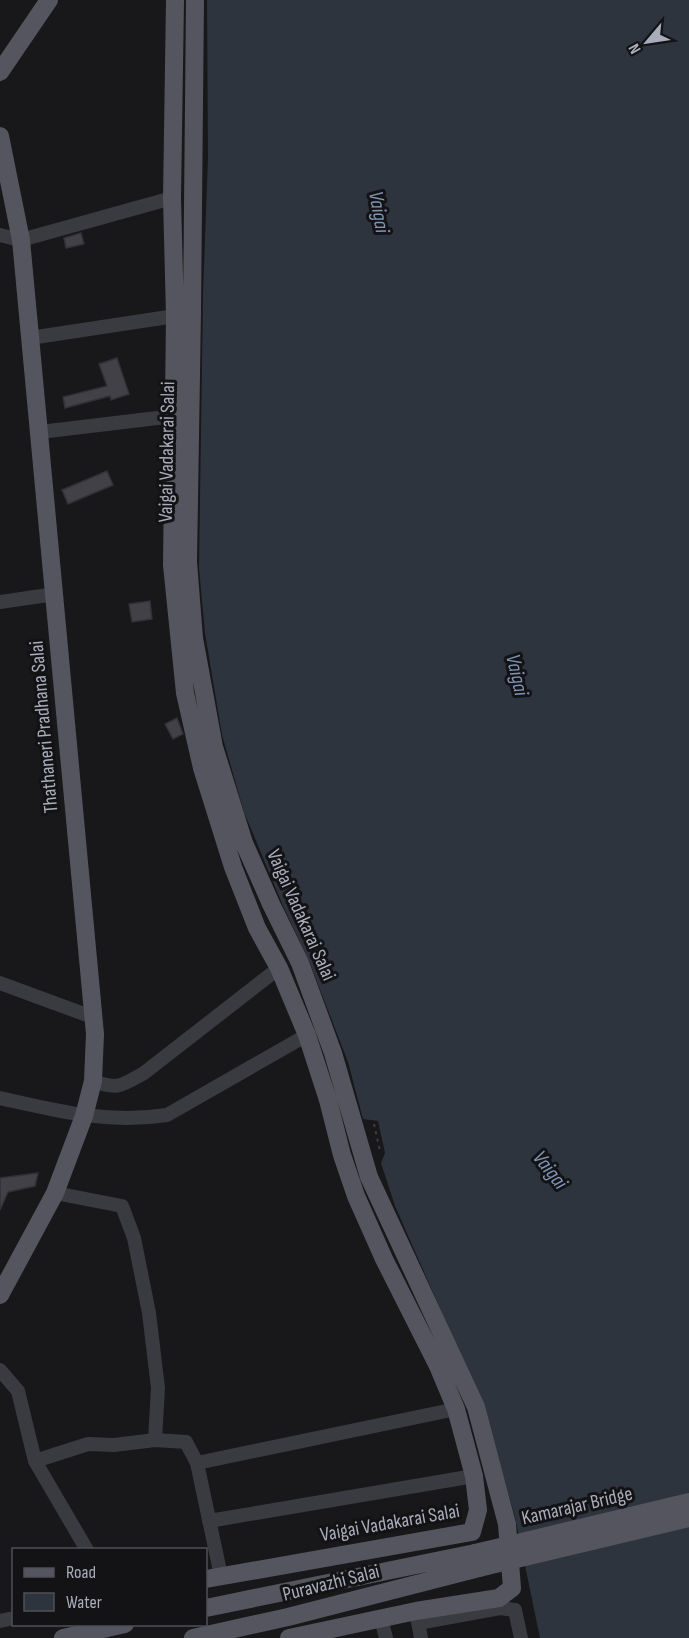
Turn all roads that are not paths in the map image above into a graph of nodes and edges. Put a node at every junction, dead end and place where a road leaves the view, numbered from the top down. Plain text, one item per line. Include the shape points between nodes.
1 (49, 0) edge
2 (175, 0) edge
3 (195, 0) edge
4 (2, 61) edge
5 (0, 136) edge
6 (172, 198) junction
7 (0, 235) edge
8 (21, 240) junction
9 (175, 316) junction
10 (30, 338) junction
11 (174, 416) junction
12 (40, 432) junction
13 (55, 594) junction
14 (0, 602) edge
15 (279, 968) junction
16 (0, 983) edge
17 (94, 1018) junction
18 (307, 1035) junction
19 (93, 1081) junction
20 (0, 1098) edge
21 (84, 1116) junction
22 (55, 1193) junction
23 (5, 1278) edge
24 (0, 1295) edge
25 (0, 1370) edge
26 (456, 1409) junction
27 (155, 1440) junction
28 (35, 1461) junction
29 (197, 1464) junction
30 (474, 1476) junction
31 (689, 1503) edge
32 (689, 1518) edge
33 (209, 1521) junction
34 (86, 1548) edge
35 (477, 1561) junction
36 (213, 1578) edge
37 (207, 1608) edge
38 (417, 1617) junction
39 (381, 1618) junction
40 (116, 1629) edge
41 (63, 1638) edge
42 (193, 1638) edge
43 (288, 1638) edge
44 (386, 1638) edge
45 (421, 1638) edge
46 (521, 1638) edge

1 - 4 main road
2 - 6 main road, Vaigai Vadakarai Salai
3 - 38 main road, Vaigai Vadakarai Salai via 188,562 194,638 214,747 244,843 300,963 333,1053 369,1177 476,1407 507,1524 512,1588 500,1598
5 - 8 main road, Thathaneri Pradhana Salai
6 - 8 street
6 - 9 main road, Vaigai Vadakarai Salai
7 - 8 street
8 - 10 main road, Thathaneri Pradhana Salai
9 - 10 street
9 - 11 main road, Vaigai Vadakarai Salai
10 - 12 main road, Thathaneri Pradhana Salai
11 - 12 street
11 - 15 main road, Vaigai Vadakarai Salai via 172,565 185,693 202,768 233,867
12 - 13 main road, Thathaneri Pradhana Salai
13 - 14 street
13 - 17 main road, Thathaneri Pradhana Salai
15 - 18 main road, Vaigai Vadakarai Salai
15 - 19 street via 144,1073 110,1087
16 - 17 street
17 - 19 main road, Thathaneri Pradhana Salai
18 - 21 street via 167,1115 142,1119
18 - 26 main road, Vaigai Vadakarai Salai via 364,1216
19 - 21 main road, Thathaneri Pradhana Salai
20 - 21 street
21 - 22 main road, Thathaneri Pradhana Salai
22 - 23 main road, Thathaneri Pradhana Salai
22 - 27 street via 122,1206 134,1238 150,1324 158,1388
23 - 24 main road, Thathaneri Pradhana Salai
25 - 28 street via 18,1391
26 - 29 street
26 - 30 main road, Vaigai Vadakarai Salai
27 - 28 street via 88,1444
27 - 29 street via 186,1442
28 - 34 street
29 - 33 street
30 - 33 street
30 - 36 main road, Vaigai Vadakarai Salai via 478,1510 472,1532
31 - 35 main road, Kamarajar Bridge, bridge
32 - 35 main road, Kamarajar Bridge, bridge
33 - 36 street
35 - 37 main road, Puravazhi Salai
35 - 42 main road, Puravazhi Salai via 288,1617
38 - 39 main road, Vaigai Vadakarai Salai
38 - 45 street
38 - 46 street via 500,1608 515,1610
39 - 43 main road, Vaigai Vadakarai Salai
39 - 44 street
40 - 41 main road

